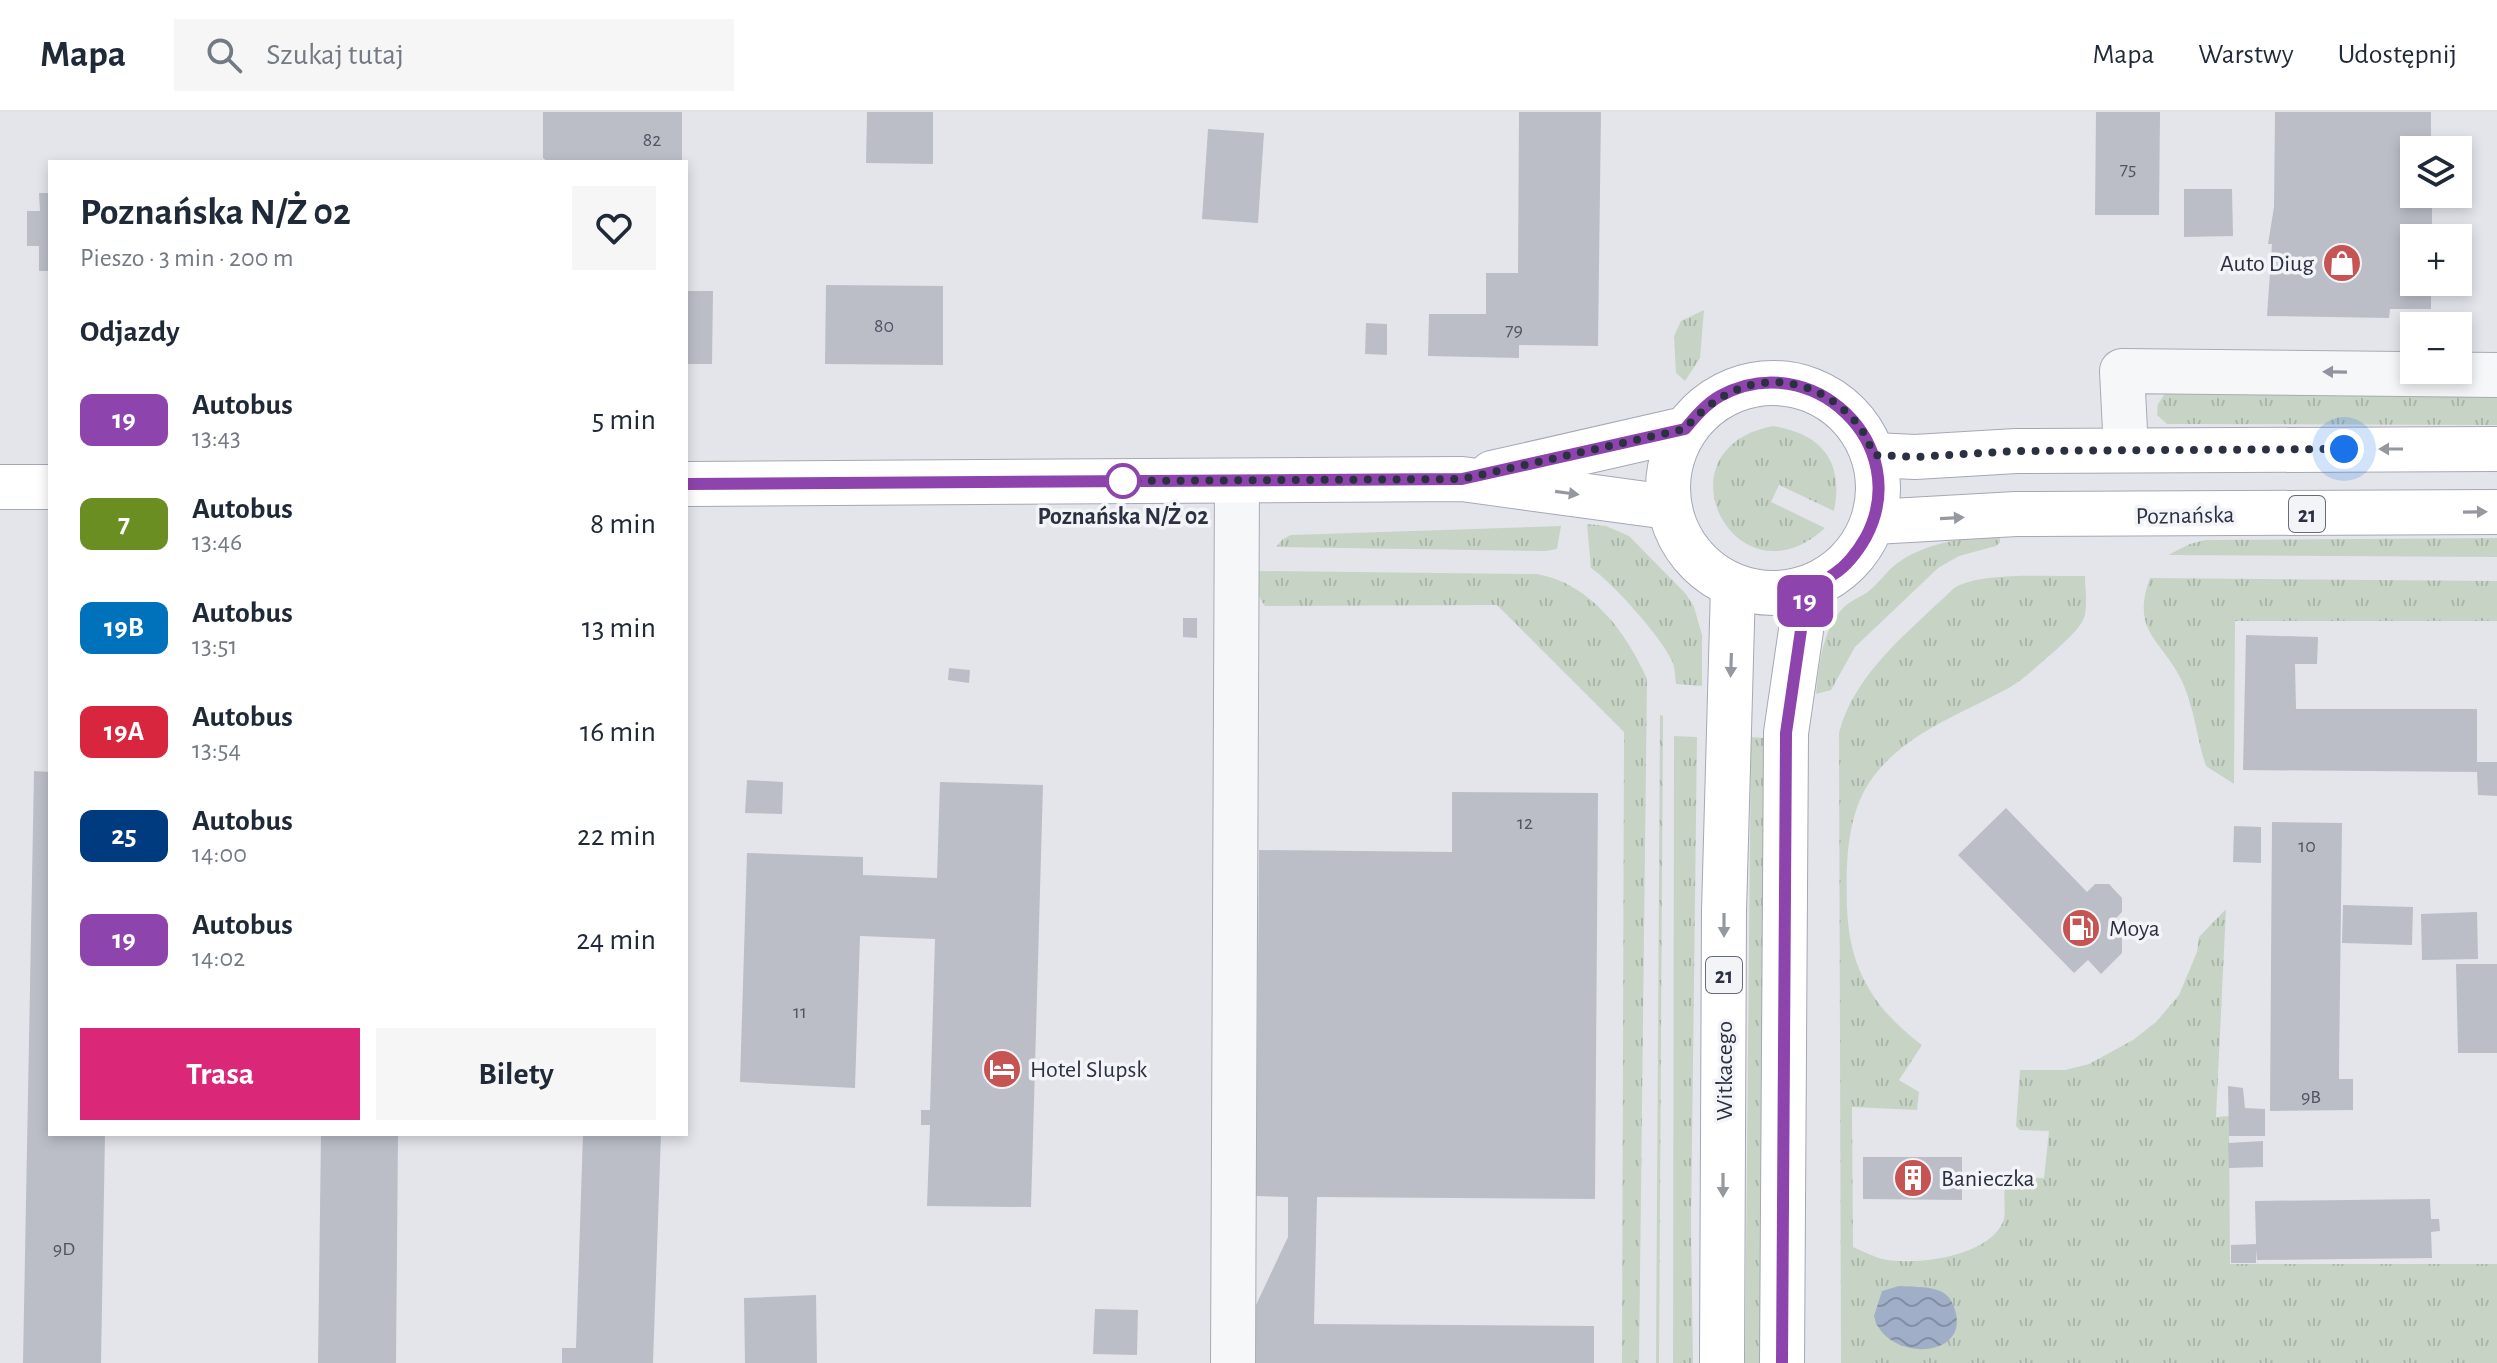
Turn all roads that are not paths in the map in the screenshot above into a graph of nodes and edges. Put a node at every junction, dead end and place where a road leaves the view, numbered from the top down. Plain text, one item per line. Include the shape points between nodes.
1 (2497, 375) edge
2 (1685, 429) junction
3 (2497, 449) edge
4 (2126, 450) junction
5 (1874, 455) junction
6 (1462, 479) junction
7 (1237, 481) junction
8 (688, 484) edge
9 (0, 487) edge
10 (48, 487) edge
11 (1668, 507) junction
12 (2497, 512) edge
13 (1874, 522) junction
14 (1733, 587) junction
15 (1807, 589) junction
16 (1233, 1363) edge
17 (1722, 1363) edge
18 (1782, 1363) edge

1 -> 4 lane via 2122,371
2 - 5 main road via 1718,397 1740,387 1771,382 1802,386 1833,401 1858,424
2 - 6 main road
2 - 11 main road via 1672,454
3 -> 4 main road
4 - 5 main road
5 - 13 main road via 1879,488
6 - 7 main road
6 -> 11 main road
7 - 8 main road
7 - 16 lane
9 - 10 main road
11 - 14 main road via 1680,540 1703,568
13 -> 12 main road, Poznańska / 21 via 2016,514
13 - 15 main road via 1858,551 1836,574
14 - 15 main road via 1770,594
14 -> 17 main road, Witkacego / 21 via 1724,911
15 - 18 main road via 1786,733

